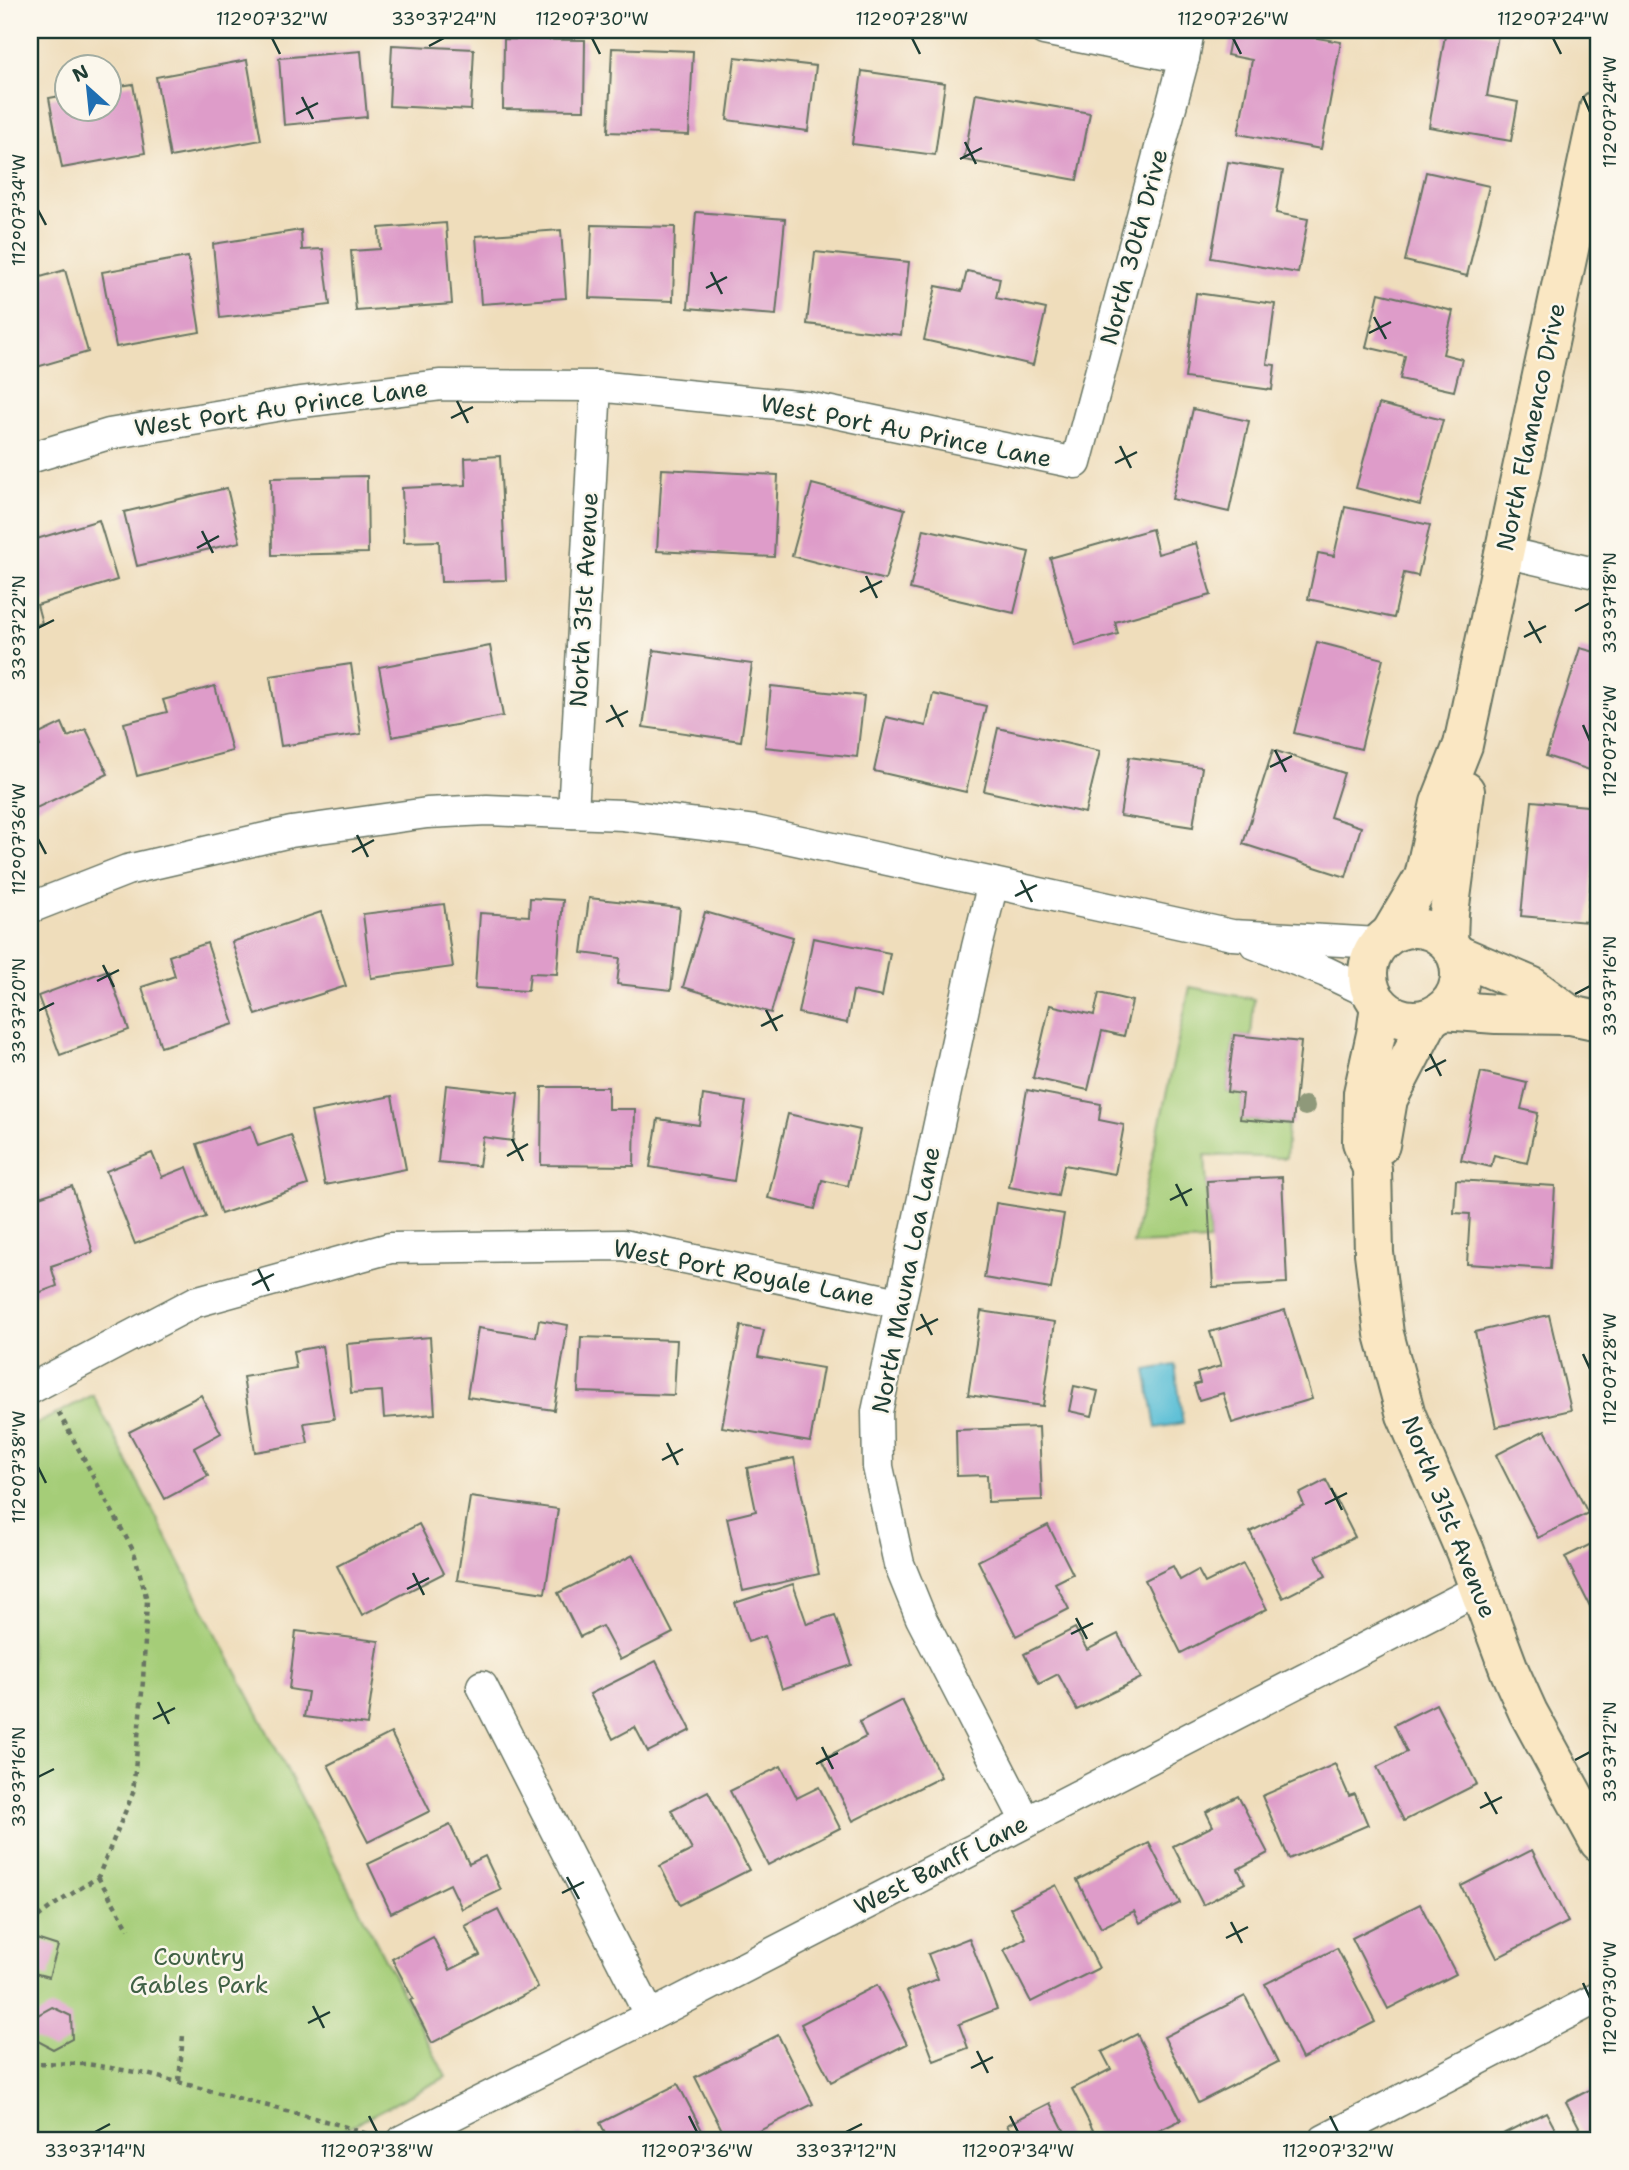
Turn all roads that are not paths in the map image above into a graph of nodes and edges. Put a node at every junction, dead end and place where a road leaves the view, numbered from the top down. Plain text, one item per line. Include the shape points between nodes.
1 (1044, 30) edge
2 (1186, 44) edge
3 (1599, 109) edge
4 (596, 386) junction
5 (30, 457) edge
6 (1076, 463) joint
7 (1504, 552) junction
8 (1599, 573) edge
9 (1463, 745) junction
10 (573, 813) junction
11 (993, 883) junction
12 (30, 908) edge
13 (1232, 935) junction
14 (1385, 938) junction
15 (1452, 948) junction
16 (1376, 1000) junction
17 (1436, 1014) junction
18 (1585, 1018) edge
19 (1372, 1170) junction
20 (899, 1303) junction
21 (36, 1385) edge
22 (1479, 1589) junction
23 (482, 1686) dead end
24 (1026, 1821) junction
25 (1599, 1842) edge
26 (1599, 1997) edge
27 (650, 2016) junction
28 (403, 2140) edge
29 (1324, 2140) edge

1 - 2 street
2 - 6 street, North 30th Drive
3 - 7 street, North Flamenco Drive
4 - 5 street, West Port Au Prince Lane via 440,385 294,403 109,434
4 - 6 street, West Port Au Prince Lane via 807,407
4 - 10 street, North 31st Avenue
7 - 8 street
7 - 9 street, North Flamenco Drive
9 - 14 street, North Flamenco Drive via 1440,803 1424,877
9 - 15 street, North Flamenco Drive via 1465,799 1449,913
10 - 11 street via 755,831
10 - 12 street via 426,813 291,832 127,870
11 - 13 street
11 - 20 street, North Mauna Loa Lane
13 - 14 street
13 - 16 street via 1326,972
14 - 15 street via 1405,928 1421,927 1435,932
14 - 16 street, North Flamenco Drive via 1370,956 1367,971
15 - 17 street, North Flamenco Drive via 1461,969 1459,984 1453,999
15 - 18 street
16 - 17 street via 1399,1018 1414,1020
16 - 19 street, North Flamenco Drive via 1376,1034 1363,1093 1362,1142
17 - 18 street
17 - 19 street, North Flamenco Drive via 1388,1099
19 - 22 street, North 31st Avenue via 1374,1253 1384,1334 1406,1415
20 - 21 street, West Port Royale Lane via 623,1245 390,1248 195,1302
20 - 24 street, North Mauna Loa Lane via 877,1412 878,1467 899,1564 921,1618
22 - 24 street, West Banff Lane
22 - 25 street, North 31st Avenue via 1528,1712
23 - 27 street
24 - 27 street, West Banff Lane
26 - 29 street
27 - 28 street, West Banff Lane

